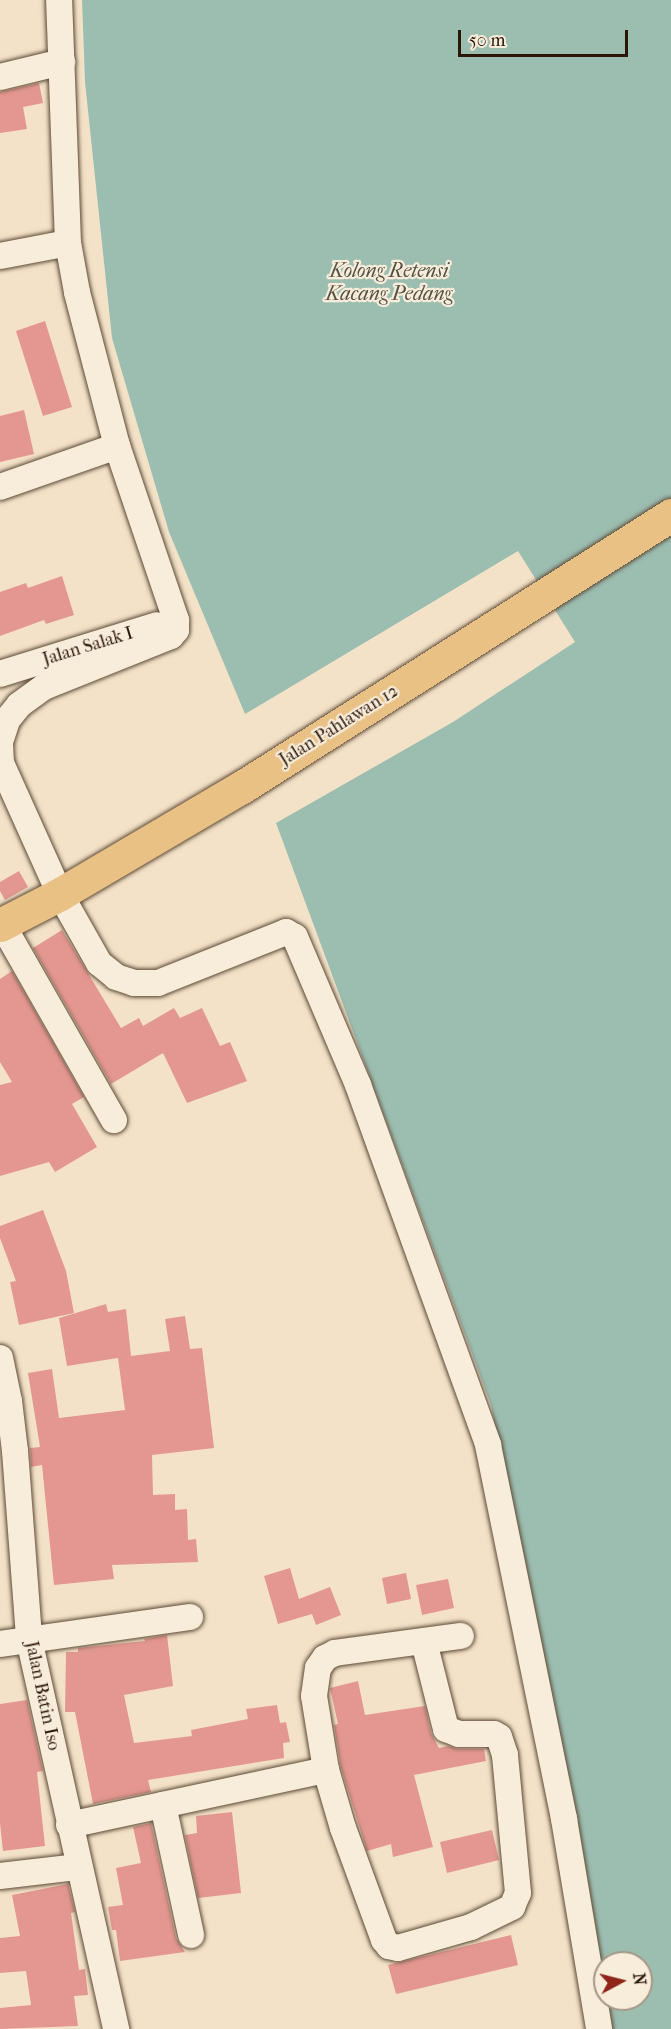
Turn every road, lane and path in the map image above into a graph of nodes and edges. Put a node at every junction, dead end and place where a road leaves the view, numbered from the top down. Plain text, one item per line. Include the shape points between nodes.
1 (59, 0) edge
2 (62, 62) junction
3 (0, 77) edge
4 (68, 243) junction
5 (0, 256) edge
6 (117, 446) junction
7 (0, 487) edge
8 (671, 515) edge
9 (176, 620) junction
10 (0, 674) edge
11 (0, 743) edge
12 (60, 894) junction
13 (1, 924) edge
14 (114, 1120) dead end
15 (0, 1358) edge
16 (190, 1617) dead end
17 (461, 1636) dead end
18 (29, 1639) junction
19 (424, 1642) junction
20 (0, 1644) edge
21 (326, 1770) junction
22 (164, 1805) junction
23 (69, 1825) junction
24 (78, 1867) junction
25 (0, 1876) edge
26 (191, 1935) dead end
27 (116, 2029) edge
28 (599, 2029) edge

1 - 2 street
2 - 3 street
2 - 4 street
4 - 5 street
4 - 6 street
6 - 7 street
6 - 9 street
8 - 12 main road, Jalan Pahlawan 12 via 242,787
9 - 10 street, Jalan Salak I
9 - 11 street via 171,636 44,687 19,705 7,720
11 - 12 street via 1,763
12 - 13 main road, Jalan Pahlawan 12
12 - 28 street via 99,963 116,977 134,983 158,983 286,932 295,937 358,1085 488,1445 564,1820
13 - 14 street
15 - 18 street, Jalan Batin Iso via 15,1450
16 - 18 street
17 - 19 street
18 - 20 street
18 - 23 street, Jalan Batin Iso
19 - 21 street via 335,1653 325,1658 318,1668 314,1696
19 - 21 street via 446,1729 494,1734 499,1737 505,1755 515,1844 517,1900 512,1907 471,1927 399,1948 389,1946 343,1828
21 - 22 street
22 - 23 street
22 - 26 street
23 - 24 street, Jalan Batin Iso
24 - 25 street
24 - 27 street, Jalan Batin Iso

